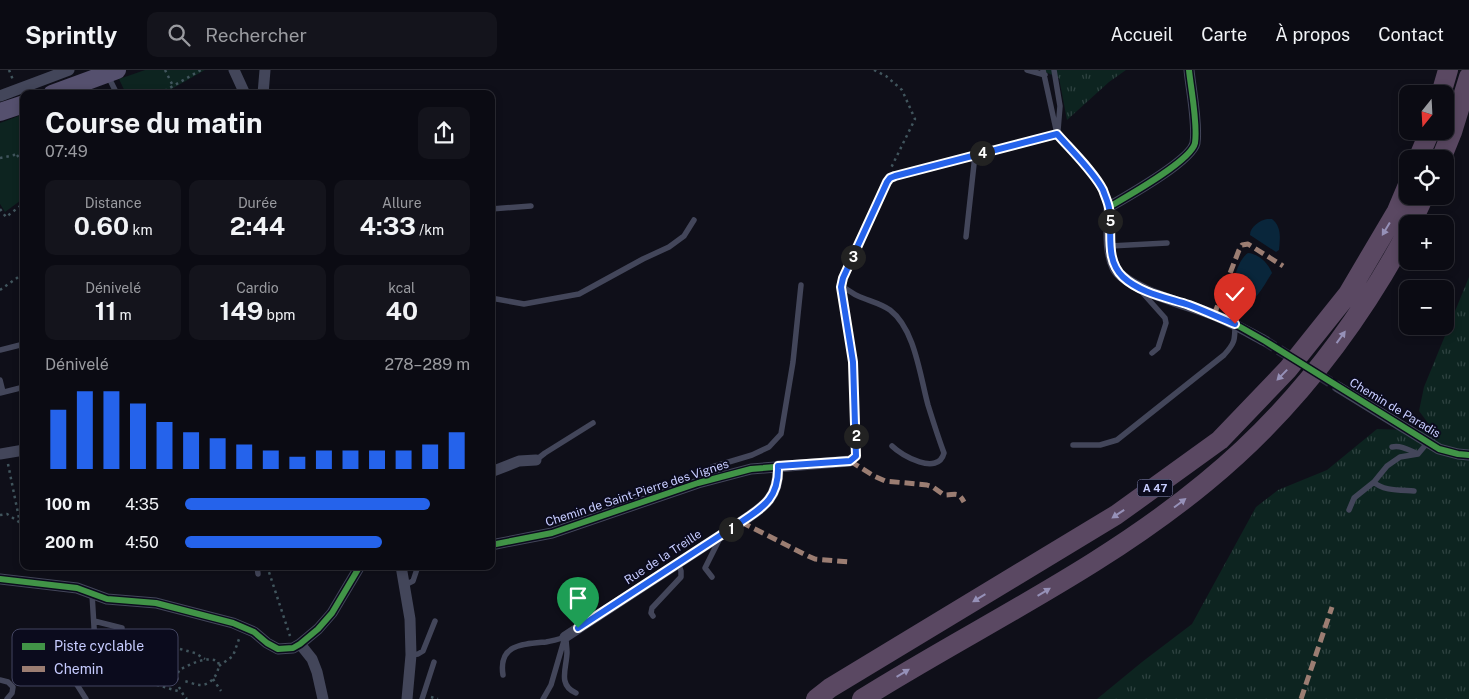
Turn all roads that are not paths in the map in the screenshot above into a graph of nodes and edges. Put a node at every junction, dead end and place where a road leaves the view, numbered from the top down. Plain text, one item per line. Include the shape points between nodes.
1 (234, 70) edge
2 (266, 70) edge
3 (1026, 70) edge
4 (1054, 70) edge
5 (1189, 70) edge
6 (1448, 70) edge
7 (112, 72) edge
8 (1044, 72) edge
9 (1469, 77) edge
10 (68, 79) edge
11 (1444, 85) edge
12 (24, 90) edge
13 (116, 90) edge
14 (243, 90) edge
15 (264, 90) edge
16 (20, 91) edge
17 (0, 96) edge
18 (20, 105) edge
19 (0, 112) edge
20 (1057, 134) junction
21 (1445, 150) edge
22 (975, 155) junction
23 (1399, 205) edge
24 (531, 206) dead end
25 (1109, 207) junction
26 (495, 209) edge
27 (694, 220) dead end
28 (966, 237) dead end
29 (1167, 243) dead end
30 (1110, 246) junction
31 (1399, 248) edge
32 (801, 285) dead end
33 (841, 287) junction
34 (1138, 287) junction
35 (495, 299) edge
36 (1235, 324) junction
37 (1265, 341) tunnel mouth
38 (20, 345) edge
39 (0, 350) edge
40 (1152, 353) dead end
41 (0, 380) edge
42 (1338, 387) tunnel mouth
43 (20, 388) edge
44 (1, 392) edge
45 (593, 423) dead end
46 (1428, 442) junction
47 (1073, 445) dead end
48 (892, 446) dead end
49 (1392, 448) dead end
50 (20, 451) edge
51 (0, 454) edge
52 (1418, 454) junction
53 (1469, 455) edge
54 (536, 460) joint
55 (850, 461) joint
56 (778, 466) junction
57 (495, 470) edge
58 (713, 479) junction
59 (1374, 482) junction
60 (1414, 491) dead end
61 (1349, 510) dead end
62 (721, 536) junction
63 (495, 544) edge
64 (678, 563) junction
65 (258, 570) edge
66 (358, 570) edge
67 (402, 570) edge
68 (417, 570) edge
69 (258, 574) dead end
70 (712, 577) dead end
71 (0, 579) edge
72 (405, 584) junction
73 (92, 594) junction
74 (653, 616) dead end
75 (94, 621) junction
76 (435, 621) dead end
77 (122, 628) dead end
78 (94, 629) edge
79 (565, 637) junction
80 (296, 646) junction
81 (411, 655) junction
82 (434, 662) dead end
83 (503, 675) dead end
84 (0, 680) edge
85 (78, 686) edge
86 (576, 693) dead end
87 (7, 699) edge
88 (86, 699) edge
89 (323, 699) edge
90 (407, 699) edge
91 (422, 699) edge
92 (543, 699) edge
93 (816, 699) edge
94 (862, 699) edge

1 - 14 street
2 - 15 street
3 - 8 lane
4 - 20 lane via 1060,106
5 - 25 street via 1194,146 1177,164
6 - 11 highway
7 - 10 main road
7 - 13 lane
8 - 20 lane
9 - 21 highway
10 - 12 street
16 - 17 street
18 - 19 main road
20 - 22 lane
20 - 25 lane via 1102,189
22 - 28 lane
22 - 33 lane via 890,178
23 -> 93 highway, A 47 via 1348,294 1288,369 1220,440 1116,515
24 - 26 lane
25 - 30 street
27 - 35 lane via 684,236 669,247 579,294 524,304
29 - 30 lane
30 - 34 street via 1115,268
94 -> 31 highway, A 47 via 1092,563 1206,482 1270,423 1333,348
32 - 58 lane via 793,362 780,434 769,447 712,467
33 - 48 lane via 874,301 901,322 916,357 944,453 938,461 922,463 899,454
33 - 55 lane via 853,362 856,456
34 - 36 street
34 - 40 lane via 1166,323 1158,348
36 - 37 street
36 - 47 lane via 1233,346 1224,355 1117,440 1100,445
38 - 39 lane
41 - 44 lane
42 - 46 street, Chemin de Paradis
43 - 44 lane
45 - 54 lane
46 - 52 lane
46 - 53 street, Chemin de Paradis
49 - 52 lane via 1406,448
50 - 51 street
52 - 59 lane via 1400,457 1387,466
54 - 57 street via 519,461
55 - 56 street, Chemin de Saint-Pierre des Vignes
56 - 58 street, Chemin de Saint-Pierre des Vignes
56 - 62 street, Rue de la Treille via 779,480 766,504
58 - 63 street, Chemin de Saint-Pierre des Vignes via 552,533
59 - 60 lane via 1383,487
59 - 61 lane via 1354,498
62 - 64 street, Rue de la Treille
62 - 70 lane via 705,568
64 - 74 lane via 681,576 652,608
64 - 79 street, Rue de la Treille
65 - 69 lane
66 - 80 street via 332,613
67 - 72 street
68 - 72 lane via 413,581
71 - 73 street via 76,588
72 - 81 street
73 - 75 lane
73 - 80 street via 107,599 156,602 233,623 254,632 278,649
75 - 77 lane
75 - 78 lane
76 - 81 lane via 423,651
79 - 83 lane via 523,644 509,650 504,658
79 - 86 lane via 565,684
79 - 92 lane via 551,685
80 - 89 street via 312,659
81 - 90 street
82 - 91 lane
84 - 87 lane via 13,687
85 - 88 lane

